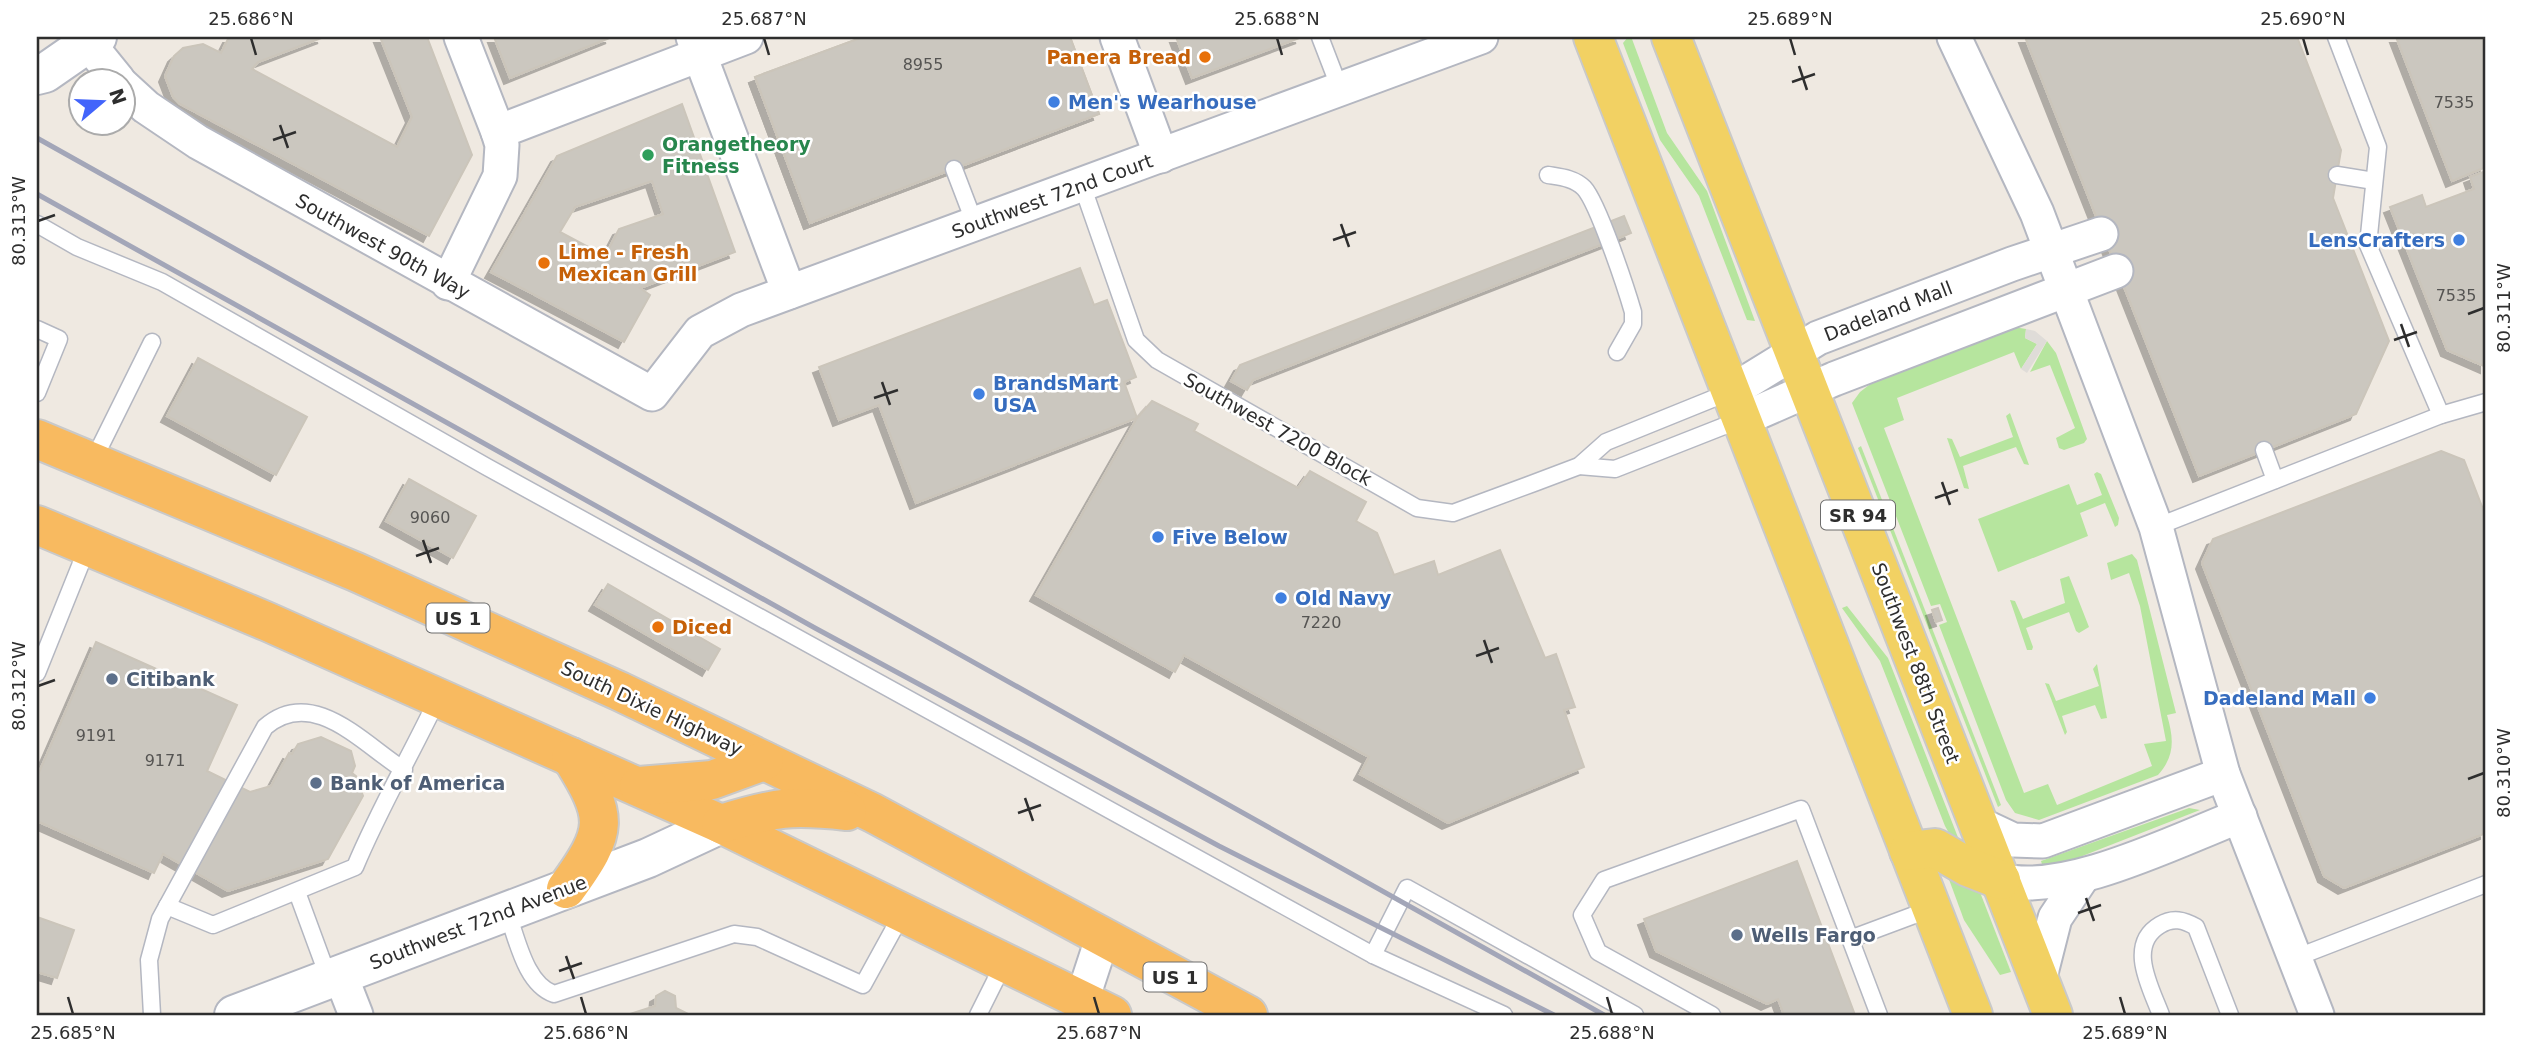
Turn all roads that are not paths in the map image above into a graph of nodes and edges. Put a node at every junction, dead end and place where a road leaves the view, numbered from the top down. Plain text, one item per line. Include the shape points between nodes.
1 (461, 37) edge
2 (746, 37) edge
3 (1117, 37) edge
4 (1320, 37) edge
5 (1480, 37) edge
6 (1593, 37) edge
7 (1671, 37) edge
8 (1954, 37) edge
9 (2336, 37) edge
10 (92, 40) edge
11 (696, 45) edge
12 (109, 66) edge
13 (39, 80) edge
14 (1340, 89) junction
15 (136, 98) edge
16 (498, 132) junction
17 (1161, 156) junction
18 (954, 169) dead end
19 (1548, 175) dead end
20 (2337, 175) dead end
21 (2374, 181) junction
22 (1082, 186) junction
23 (37, 224) edge
24 (975, 224) junction
25 (2101, 234) dead end
26 (2052, 251) junction
27 (2116, 271) dead end
28 (447, 283) junction
29 (2067, 289) junction
30 (789, 292) junction
31 (37, 329) edge
32 (152, 342) dead end
33 (1794, 351) junction
34 (1616, 352) dead end
35 (43, 358) edge
36 (38, 385) edge
37 (1808, 389) junction
38 (652, 394) joint
39 (2486, 402) edge
40 (1738, 405) junction
41 (2441, 415) junction
42 (37, 439) edge
43 (2264, 450) dead end
44 (92, 463) junction
45 (1579, 466) junction
46 (2275, 480) junction
47 (37, 525) edge
48 (2156, 527) junction
49 (88, 546) junction
50 (37, 673) edge
51 (438, 698) junction
52 (571, 757) junction
53 (764, 761) junction
54 (404, 770) junction
55 (2223, 774) junction
56 (633, 786) junction
57 (873, 813) junction
58 (2239, 816) junction
59 (721, 824) junction
60 (1979, 824) junction
61 (1909, 851) junction
62 (2083, 876) junction
63 (2001, 880) junction
64 (2486, 884) edge
65 (566, 889) junction
66 (297, 892) junction
67 (167, 906) junction
68 (1933, 908) junction
69 (507, 912) junction
70 (902, 914) junction
71 (1102, 939) junction
72 (1850, 939) junction
73 (1373, 955) junction
74 (2295, 958) junction
75 (1004, 963) junction
76 (335, 976) junction
77 (2046, 998) edge
78 (1093, 1010) edge
79 (152, 1015) edge
80 (233, 1015) edge
81 (356, 1015) edge
82 (978, 1015) edge
83 (1248, 1015) edge
84 (1504, 1015) edge
85 (1635, 1015) edge
86 (1712, 1015) edge
87 (1879, 1015) edge
88 (1973, 1015) edge
89 (2161, 1015) edge
90 (2230, 1015) edge
91 (2317, 1015) edge

1 - 16 street
2 - 11 street
3 - 17 street
4 - 14 lane
5 - 14 street, Southwest 72nd Court
6 - 40 main road
7 - 33 main road, Southwest 88th Street / SR 94
8 - 26 street
9 - 21 lane via 2378,147
10 - 12 street
10 - 13 street
11 - 16 street
11 - 30 street
14 - 17 street, Southwest 72nd Court
15 - 28 street, Southwest 90th Way via 198,142
16 - 28 street via 503,161 498,184
17 - 22 street, Southwest 72nd Court
18 - 24 lane
19 - 34 lane via 1584,188 1608,242 1633,312 1633,324
20 - 21 lane
21 - 41 lane via 2368,245
22 - 24 street, Southwest 72nd Court
22 - 45 lane, Southwest 7200 Block via 1136,340 1157,360 1417,508 1453,513
23 - 73 lane via 77,247 162,282 487,467
24 - 30 street, Southwest 72nd Court
25 - 26 street, Dadeland Mall
26 - 29 street
26 - 33 street, Dadeland Mall
27 - 29 street
28 - 38 street, Southwest 90th Way
29 - 37 street
29 - 48 street
30 - 38 street, Southwest 72nd Court via 700,332
31 - 35 lane via 59,339
32 - 44 lane
33 - 37 main road, Southwest 88th Street / SR 94
33 - 40 street, Dadeland Mall
35 - 36 lane
37 - 40 street
37 - 60 main road, Southwest 88th Street / SR 94
39 - 41 lane
40 - 45 lane, Southwest 7200 Block via 1606,442
40 - 45 lane, Southwest 7200 Block via 1615,470
40 - 61 main road
41 - 46 lane
42 - 44 highway, South Dixie Highway / US 1
43 - 46 lane
44 - 53 highway, South Dixie Highway / US 1 via 356,572
46 - 48 lane
47 - 49 highway
48 - 55 street
49 - 50 lane
49 - 51 highway
51 - 52 highway
51 - 54 lane
52 - 56 highway
52 - 65 highway via 597,803 600,828 587,860
53 - 56 highway via 712,780
53 - 57 highway, South Dixie Highway / US 1
54 - 66 lane via 375,817 355,867
54 - 67 lane via 359,735 317,714 290,712 276,717 265,727
55 - 58 street
55 - 60 street via 2043,841 2013,840
56 - 59 highway
57 - 59 highway via 797,806 768,809
57 - 71 highway, South Dixie Highway / US 1
58 - 62 street
58 - 74 street
59 - 65 street, Southwest 72nd Avenue
59 - 70 highway
60 - 63 main road, Southwest 88th Street / SR 94
61 - 63 main road via 1934,848
61 - 68 main road
62 - 63 street via 2035,883
62 - 77 street via 2055,918
63 - 77 main road, Southwest 88th Street / SR 94
64 - 74 lane
65 - 69 street, Southwest 72nd Avenue
66 - 67 lane via 213,925
66 - 76 lane
67 - 79 lane via 149,960
68 - 72 lane
68 - 88 main road
69 - 70 lane via 533,979 554,994 734,934 757,937 863,985
69 - 76 street, Southwest 72nd Avenue
70 - 75 highway
71 - 78 street
71 - 83 highway, South Dixie Highway / US 1
72 - 86 lane via 1801,809 1604,880 1582,915 1598,952
72 - 87 lane
73 - 84 lane
73 - 85 lane via 1407,888
74 - 91 street
75 - 78 highway
75 - 82 lane
76 - 80 street, Southwest 72nd Avenue
76 - 81 street
89 - 90 lane via 2141,956 2148,934 2175,920 2196,927

